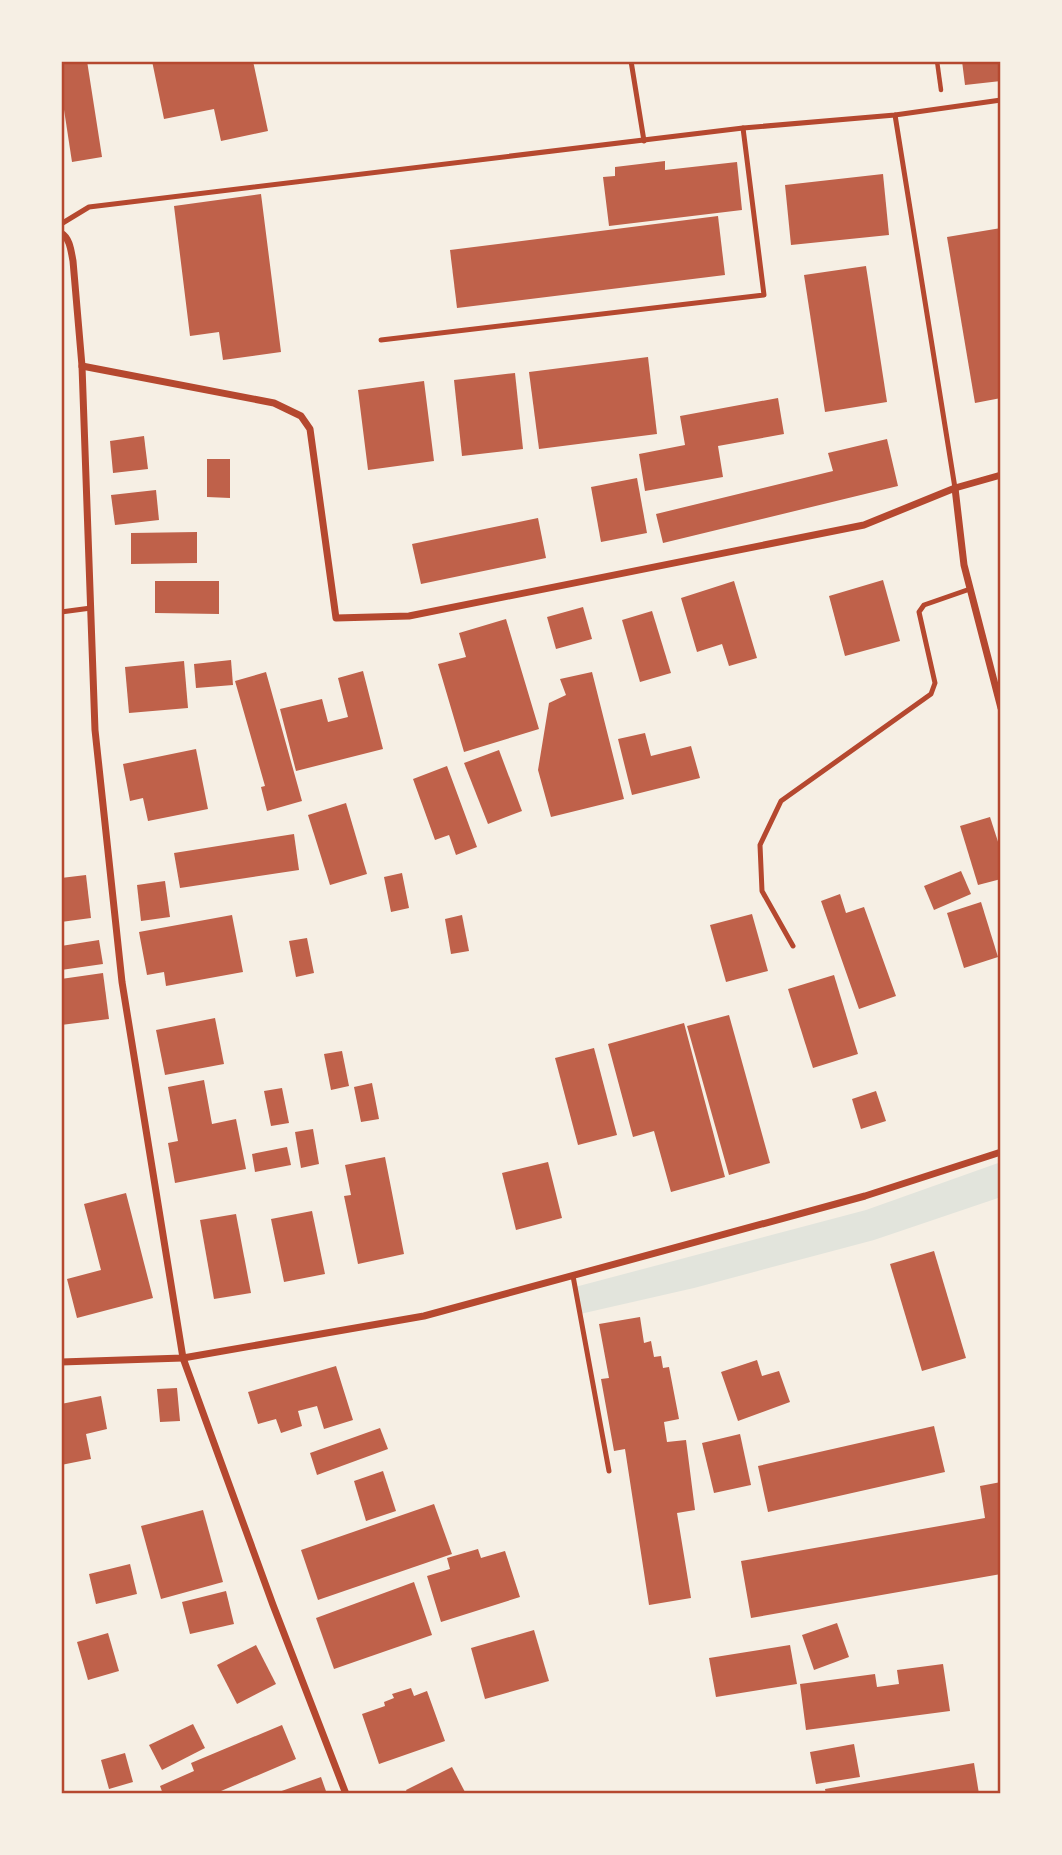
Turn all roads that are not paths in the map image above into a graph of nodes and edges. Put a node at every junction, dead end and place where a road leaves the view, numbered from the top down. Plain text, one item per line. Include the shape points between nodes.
1 (631, 61) edge
2 (1001, 100) edge
3 (895, 115) junction
4 (743, 128) junction
5 (643, 141) junction
6 (61, 224) edge
7 (61, 233) edge
8 (381, 340) dead end
9 (82, 366) junction
10 (1001, 475) edge
11 (955, 488) junction
12 (970, 589) junction
13 (91, 608) junction
14 (61, 612) edge
15 (1001, 708) edge
16 (793, 946) dead end
17 (1001, 1152) edge
18 (573, 1276) junction
19 (183, 1357) junction
20 (61, 1362) edge
21 (609, 1471) dead end
22 (346, 1794) edge

1 - 5 lane
2 - 3 lane
3 - 4 lane
3 - 11 lane
4 - 5 lane
4 - 8 lane via 764,295
5 - 6 lane via 89,207
7 - 9 street via 74,261
9 - 11 street via 274,403 300,416 310,429 336,618 409,616 864,525
9 - 13 street
10 - 11 street
11 - 12 street
12 - 15 street
12 - 16 lane via 924,605 919,612 935,683 931,694 780,801 760,845 762,891
13 - 14 lane
13 - 19 street via 95,730 122,982
17 - 18 street via 865,1196
18 - 19 street via 424,1316
18 - 21 lane
19 - 20 street
19 - 22 street

